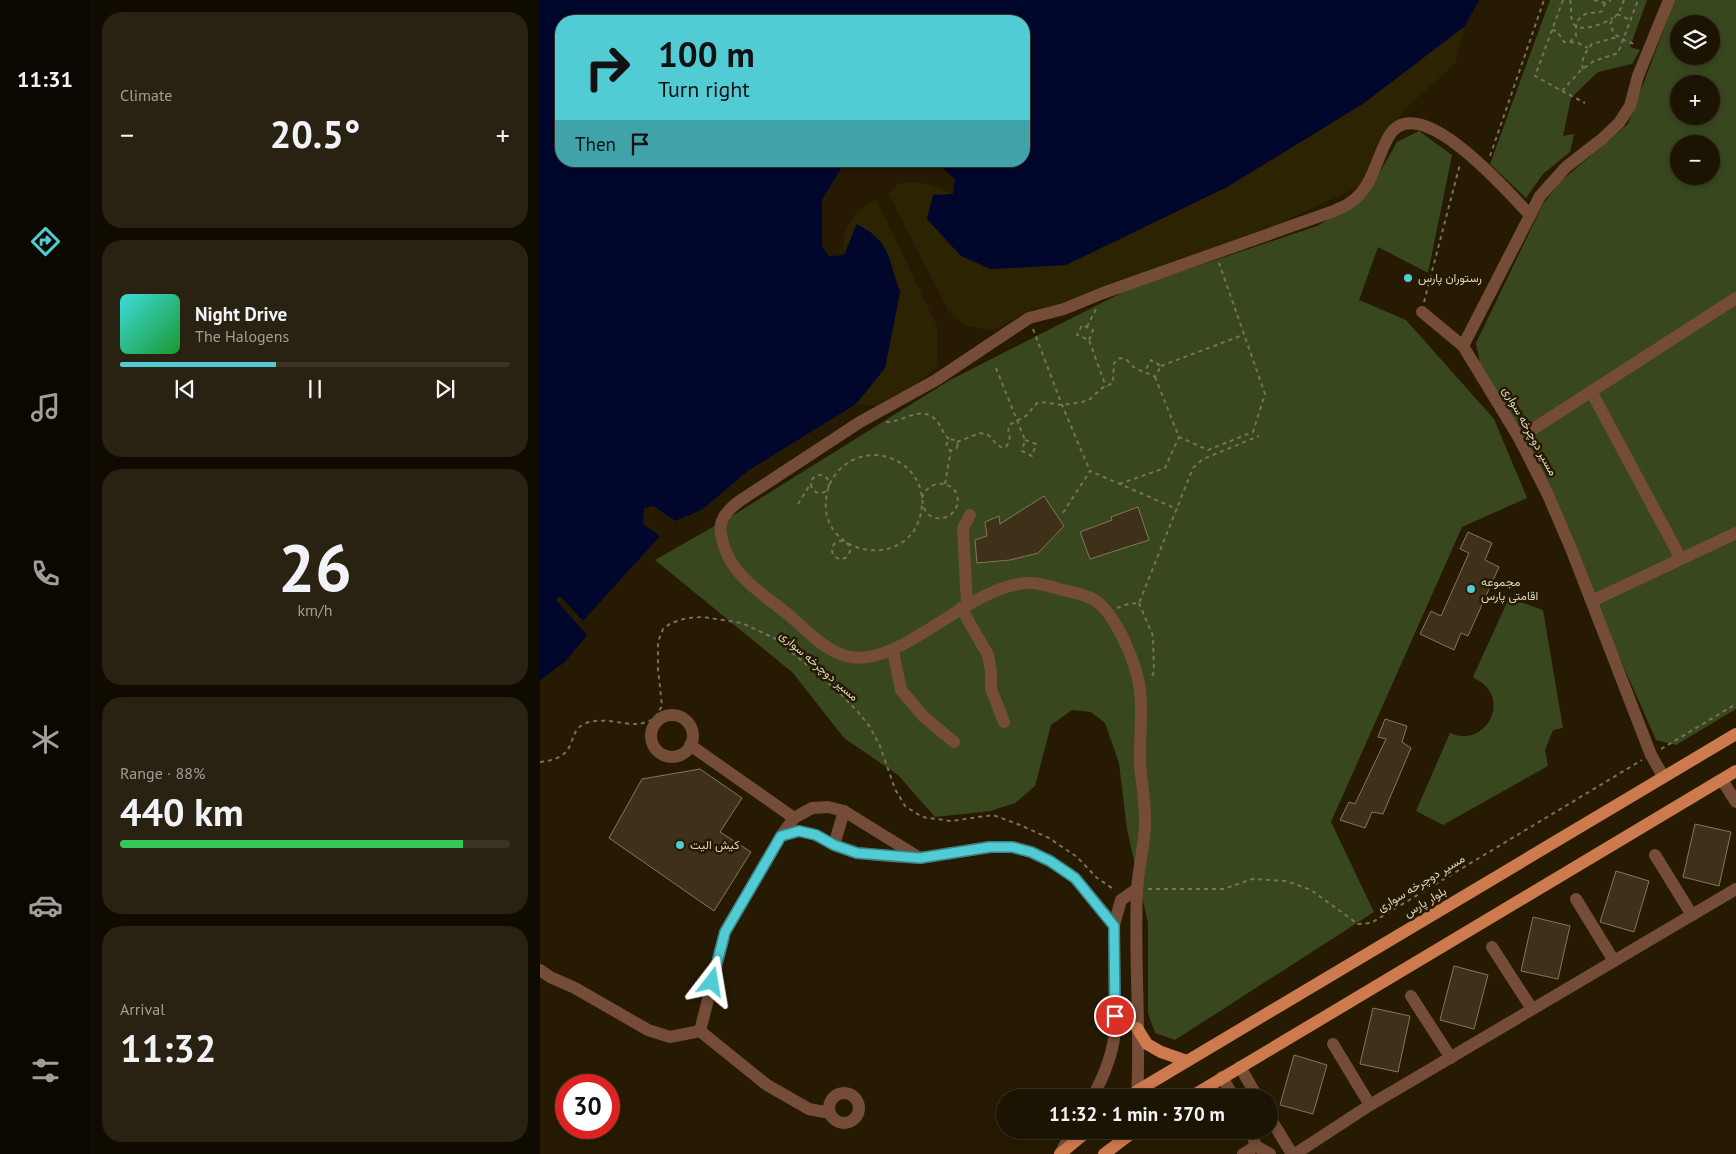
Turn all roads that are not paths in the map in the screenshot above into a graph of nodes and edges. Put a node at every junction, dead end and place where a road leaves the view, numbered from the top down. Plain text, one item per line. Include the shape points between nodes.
1 (1669, 0) edge
2 (1530, 215) junction
3 (1736, 298) edge
4 (1422, 312) road end
5 (1463, 346) junction
6 (1591, 391) junction
7 (1519, 438) junction
8 (970, 515) dead end
9 (1736, 533) edge
10 (1681, 559) junction
11 (1592, 601) junction
12 (964, 606) junction
13 (893, 651) junction
14 (1004, 722) dead end
15 (1736, 734) edge
16 (954, 742) dead end
17 (690, 745) dead end
18 (1736, 771) edge
19 (1663, 776) junction
20 (1722, 780) junction
21 (1736, 802) edge
22 (844, 812) junction
23 (794, 818) junction
24 (781, 836) junction
25 (834, 845) junction
26 (1655, 855) dead end
27 (920, 858) junction
28 (1137, 889) junction
29 (1736, 889) edge
30 (1576, 899) dead end
31 (1692, 915) junction
32 (1114, 926) junction
33 (1492, 947) dead end
34 (1614, 961) junction
35 (540, 970) edge
36 (1411, 996) dead end
37 (1532, 1009) junction
38 (1138, 1028) junction
39 (700, 1032) junction
40 (1333, 1044) dead end
41 (1451, 1058) junction
42 (1187, 1061) junction
43 (1240, 1067) junction
44 (1222, 1077) junction
45 (1096, 1089) edge
46 (1135, 1089) edge
47 (1144, 1089) edge
48 (1203, 1089) edge
49 (1229, 1089) edge
50 (1253, 1089) edge
51 (1370, 1105) junction
52 (830, 1113) dead end
53 (1278, 1131) edge
54 (1068, 1139) edge
55 (1078, 1139) edge
56 (1123, 1139) edge
57 (1253, 1139) edge
58 (1256, 1146) junction
59 (1060, 1154) edge
60 (1104, 1154) edge
61 (1243, 1154) edge
62 (1270, 1154) edge
63 (1293, 1154) edge

1 - 2 street via 1638,76 1630,106 1619,123 1566,167 1540,196
2 - 5 street
2 - 13 street via 1486,168 1443,135 1421,125 1397,128 1390,134 1368,183 1352,201 1334,211 1064,309 1029,318 936,380 860,422 728,509 722,518 720,532 723,546 743,576 824,645 843,656 861,659
3 - 6 street
4 - 5 street
5 - 7 street
6 - 7 street
6 - 10 street
7 - 11 street via 1548,494
8 - 12 street via 963,528
9 - 10 street
10 - 11 street
11 - 19 street via 1651,755
12 - 13 street
12 - 14 street via 988,655 991,689
12 - 28 street via 998,590 1030,583 1073,592 1096,601 1116,623 1140,689 1140,764 1145,826
13 - 16 street via 901,690 924,718
15 - 19 main road, بلوار پارس
17 - 23 street
18 - 20 main road
19 - 42 main road, بلوار پارس
20 - 21 street
20 - 43 main road
22 - 23 street via 828,807 812,808
22 - 25 street
22 - 27 street
23 - 24 street
24 - 25 street via 799,831 816,835
24 - 39 street via 725,932
25 - 27 street via 857,853
26 - 31 street
27 - 32 street via 990,847 1012,847 1031,852 1075,878
28 - 32 street via 1122,900
28 - 38 street
29 - 31 street
30 - 34 street
31 - 34 street
32 - 45 street via 1116,1031 1114,1046
33 - 37 street
34 - 37 street
35 - 39 street via 648,1030 670,1037
36 - 41 street
37 - 41 street
38 - 42 main road via 1147,1044
38 - 46 street
39 - 52 street via 767,1085 809,1109
40 - 51 street
41 - 51 street
42 - 47 main road, بلوار پارس
43 - 44 main road
43 - 50 street
44 - 48 main road
44 - 49 street
51 - 63 street
53 - 63 street
54 - 59 street
55 - 59 main road
56 - 60 main road
57 - 58 street
58 - 61 street
58 - 62 street

